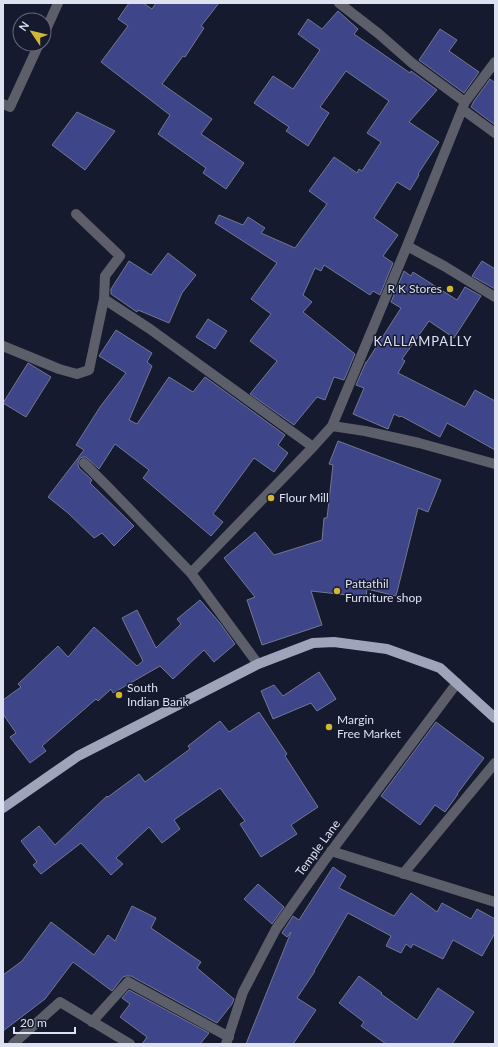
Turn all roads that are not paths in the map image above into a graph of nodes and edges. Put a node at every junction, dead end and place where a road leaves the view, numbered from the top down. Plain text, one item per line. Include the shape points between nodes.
1 (58, 3) edge
2 (339, 3) edge
3 (52, 16) edge
4 (35, 52) edge
5 (495, 62) edge
6 (3, 104) edge
7 (463, 106) junction
8 (495, 133) edge
9 (76, 214) dead end
10 (407, 246) junction
11 (495, 297) edge
12 (104, 299) junction
13 (3, 346) edge
14 (332, 426) junction
15 (313, 447) junction
16 (84, 463) dead end
17 (495, 464) edge
18 (191, 573) junction
19 (258, 664) junction
20 (457, 683) junction
21 (495, 718) edge
22 (495, 763) edge
23 (3, 808) edge
24 (331, 851) junction
25 (403, 874) junction
26 (495, 902) edge
27 (92, 1022) junction
28 (227, 1040) edge
29 (13, 1044) edge
30 (130, 1044) edge

1 - 3 street
2 - 7 street
4 - 6 street via 10,107
5 - 7 street
7 - 8 street
7 - 10 street
9 - 12 street via 120,256 105,276
10 - 11 street
10 - 14 street
12 - 13 street via 89,370 77,374 59,369
12 - 15 street via 150,329
14 - 15 street
14 - 17 street via 419,443
15 - 18 street
16 - 18 street
18 - 19 street
19 - 20 main road via 313,643 334,642 386,649 440,668
19 - 23 main road via 78,756
20 - 21 main road
20 - 24 street, Temple Lane
22 - 25 street
24 - 25 street
24 - 28 street, Temple Lane via 276,929 243,992
25 - 26 street
27 - 28 street via 128,982
27 - 29 street via 60,1002
27 - 30 street

